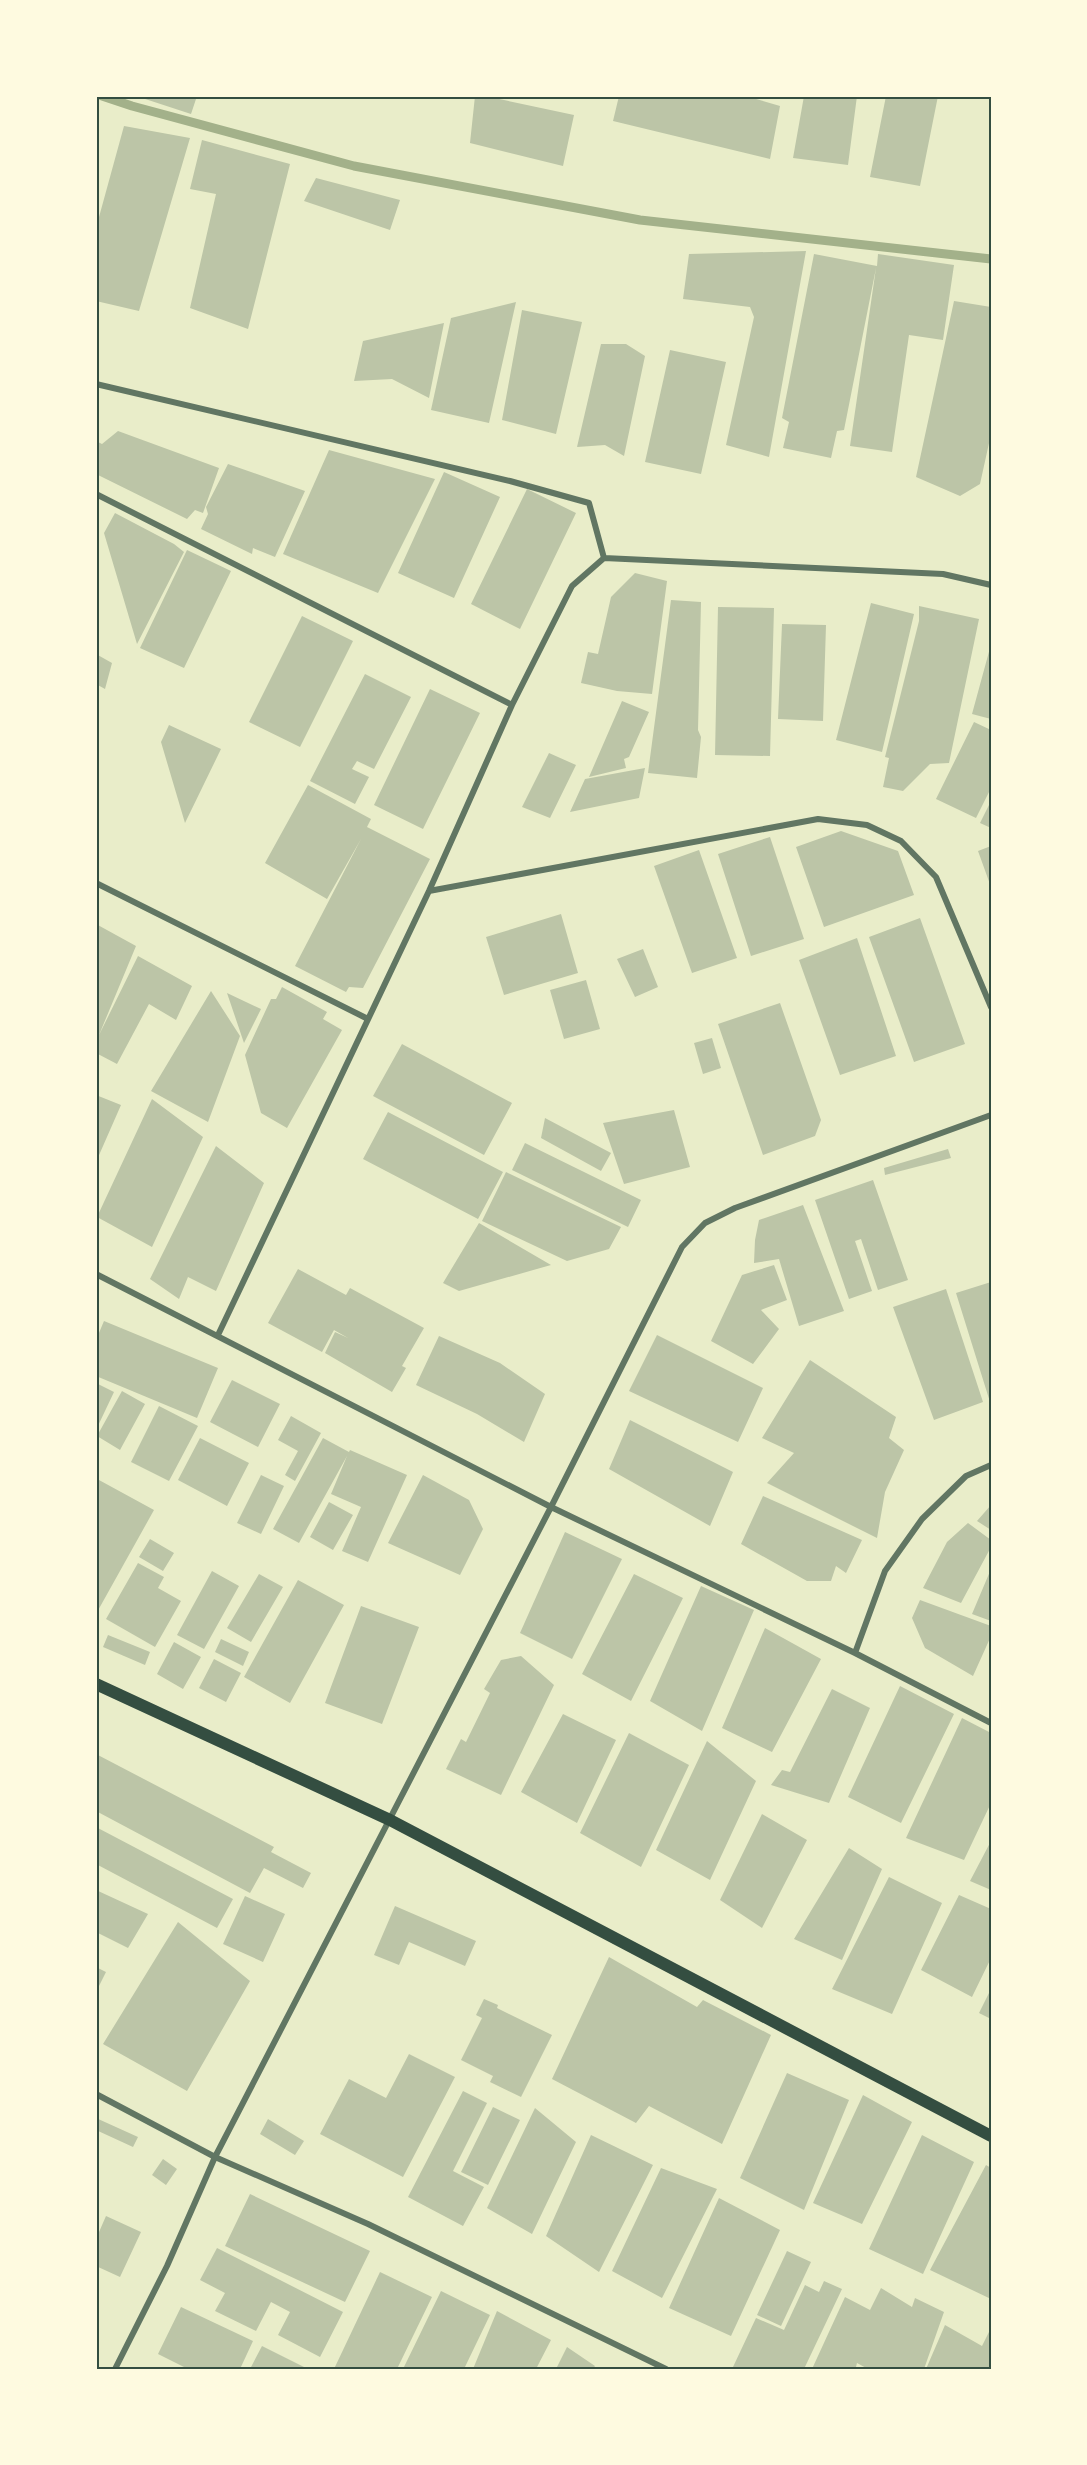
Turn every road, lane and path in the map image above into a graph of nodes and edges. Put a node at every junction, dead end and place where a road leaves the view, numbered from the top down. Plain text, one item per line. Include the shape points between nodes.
1 (96, 384) edge
2 (96, 494) edge
3 (604, 558) junction
4 (991, 585) edge
5 (512, 705) junction
6 (96, 883) edge
7 (429, 891) junction
8 (991, 1007) edge
9 (368, 1019) junction
10 (991, 1115) edge
11 (96, 1274) edge
12 (218, 1335) junction
13 (991, 1465) edge
14 (551, 1507) junction
15 (855, 1653) junction
16 (96, 1684) edge
17 (991, 1723) edge
18 (390, 1820) junction
19 (96, 2094) edge
20 (991, 2136) edge
21 (215, 2157) junction
22 (115, 2369) edge
23 (666, 2369) edge

1 - 3 street via 510,481 588,503
2 - 5 street
3 - 4 street via 943,574
3 - 5 street via 572,586
5 - 7 street
6 - 9 street
7 - 8 street via 818,819 867,825 901,841 936,877
7 - 9 street
9 - 12 street
10 - 14 street via 735,1208 705,1223 682,1247
11 - 12 street
12 - 14 street
13 - 15 street via 966,1476 922,1519 885,1571
14 - 15 street
14 - 18 street
15 - 17 street
16 - 18 main road
18 - 20 main road
18 - 21 street
19 - 21 street
21 - 22 street via 167,2266
21 - 23 street via 368,2224

